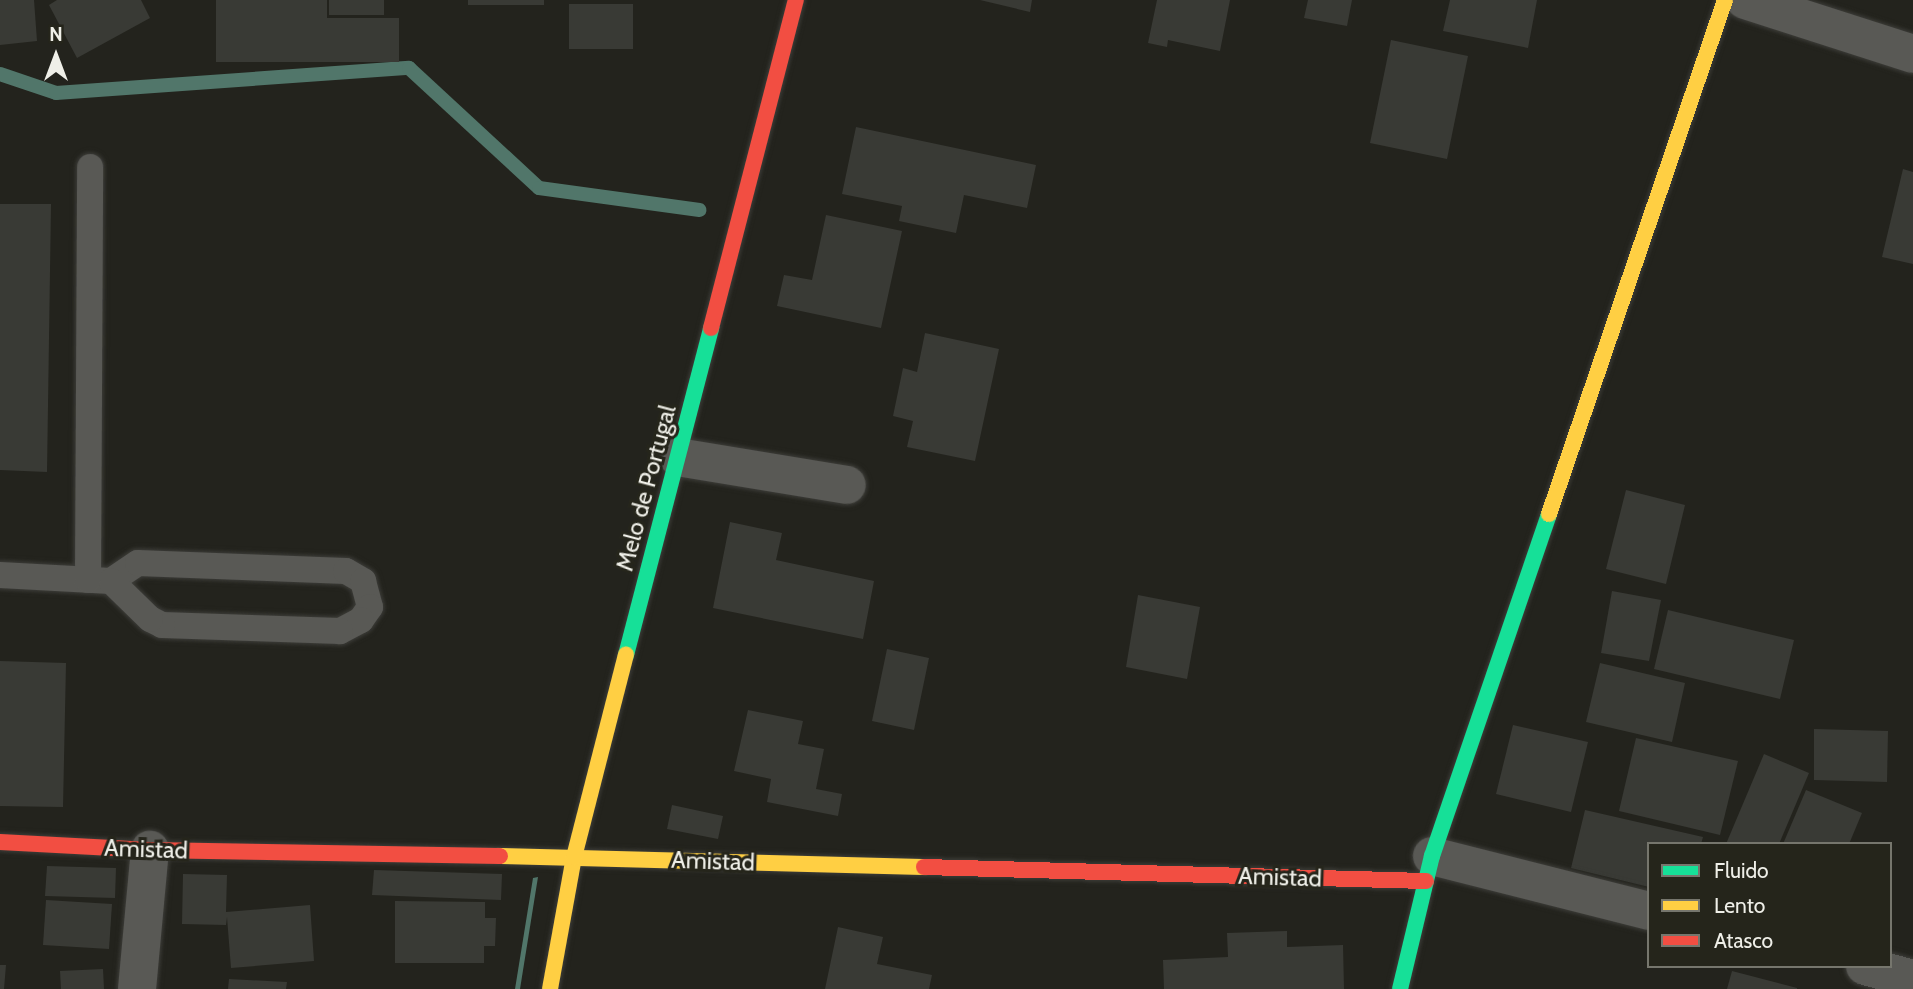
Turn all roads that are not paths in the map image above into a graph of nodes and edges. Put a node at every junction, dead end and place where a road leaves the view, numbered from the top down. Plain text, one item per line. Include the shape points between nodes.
1 (796, 0) edge
2 (1725, 0) edge
3 (1745, 0) edge
4 (1913, 54) edge
5 (90, 167) dead end
6 (678, 457) junction
7 (847, 485) dead end
8 (0, 575) edge
9 (100, 581) junction
10 (0, 842) edge
11 (150, 850) junction
12 (574, 857) junction
13 (1429, 869) junction
14 (1647, 911) edge
15 (1872, 968) edge
16 (1913, 979) edge
17 (137, 989) edge
18 (550, 989) edge
19 (1400, 989) edge

1 - 6 street, Melo de Portugal
2 - 13 street
3 - 4 street
5 - 9 lane
6 - 7 street
6 - 12 street, Melo de Portugal
8 - 9 lane
9 - 9 lane via 138,563 346,571 363,581 370,607 361,620 340,631 162,625
10 - 11 street, Amistad
11 - 12 street, Amistad
11 - 17 street
12 - 13 street, Amistad
12 - 18 street, Melo de Portugal
13 - 14 street, Amistad
13 - 19 street
15 - 16 street

